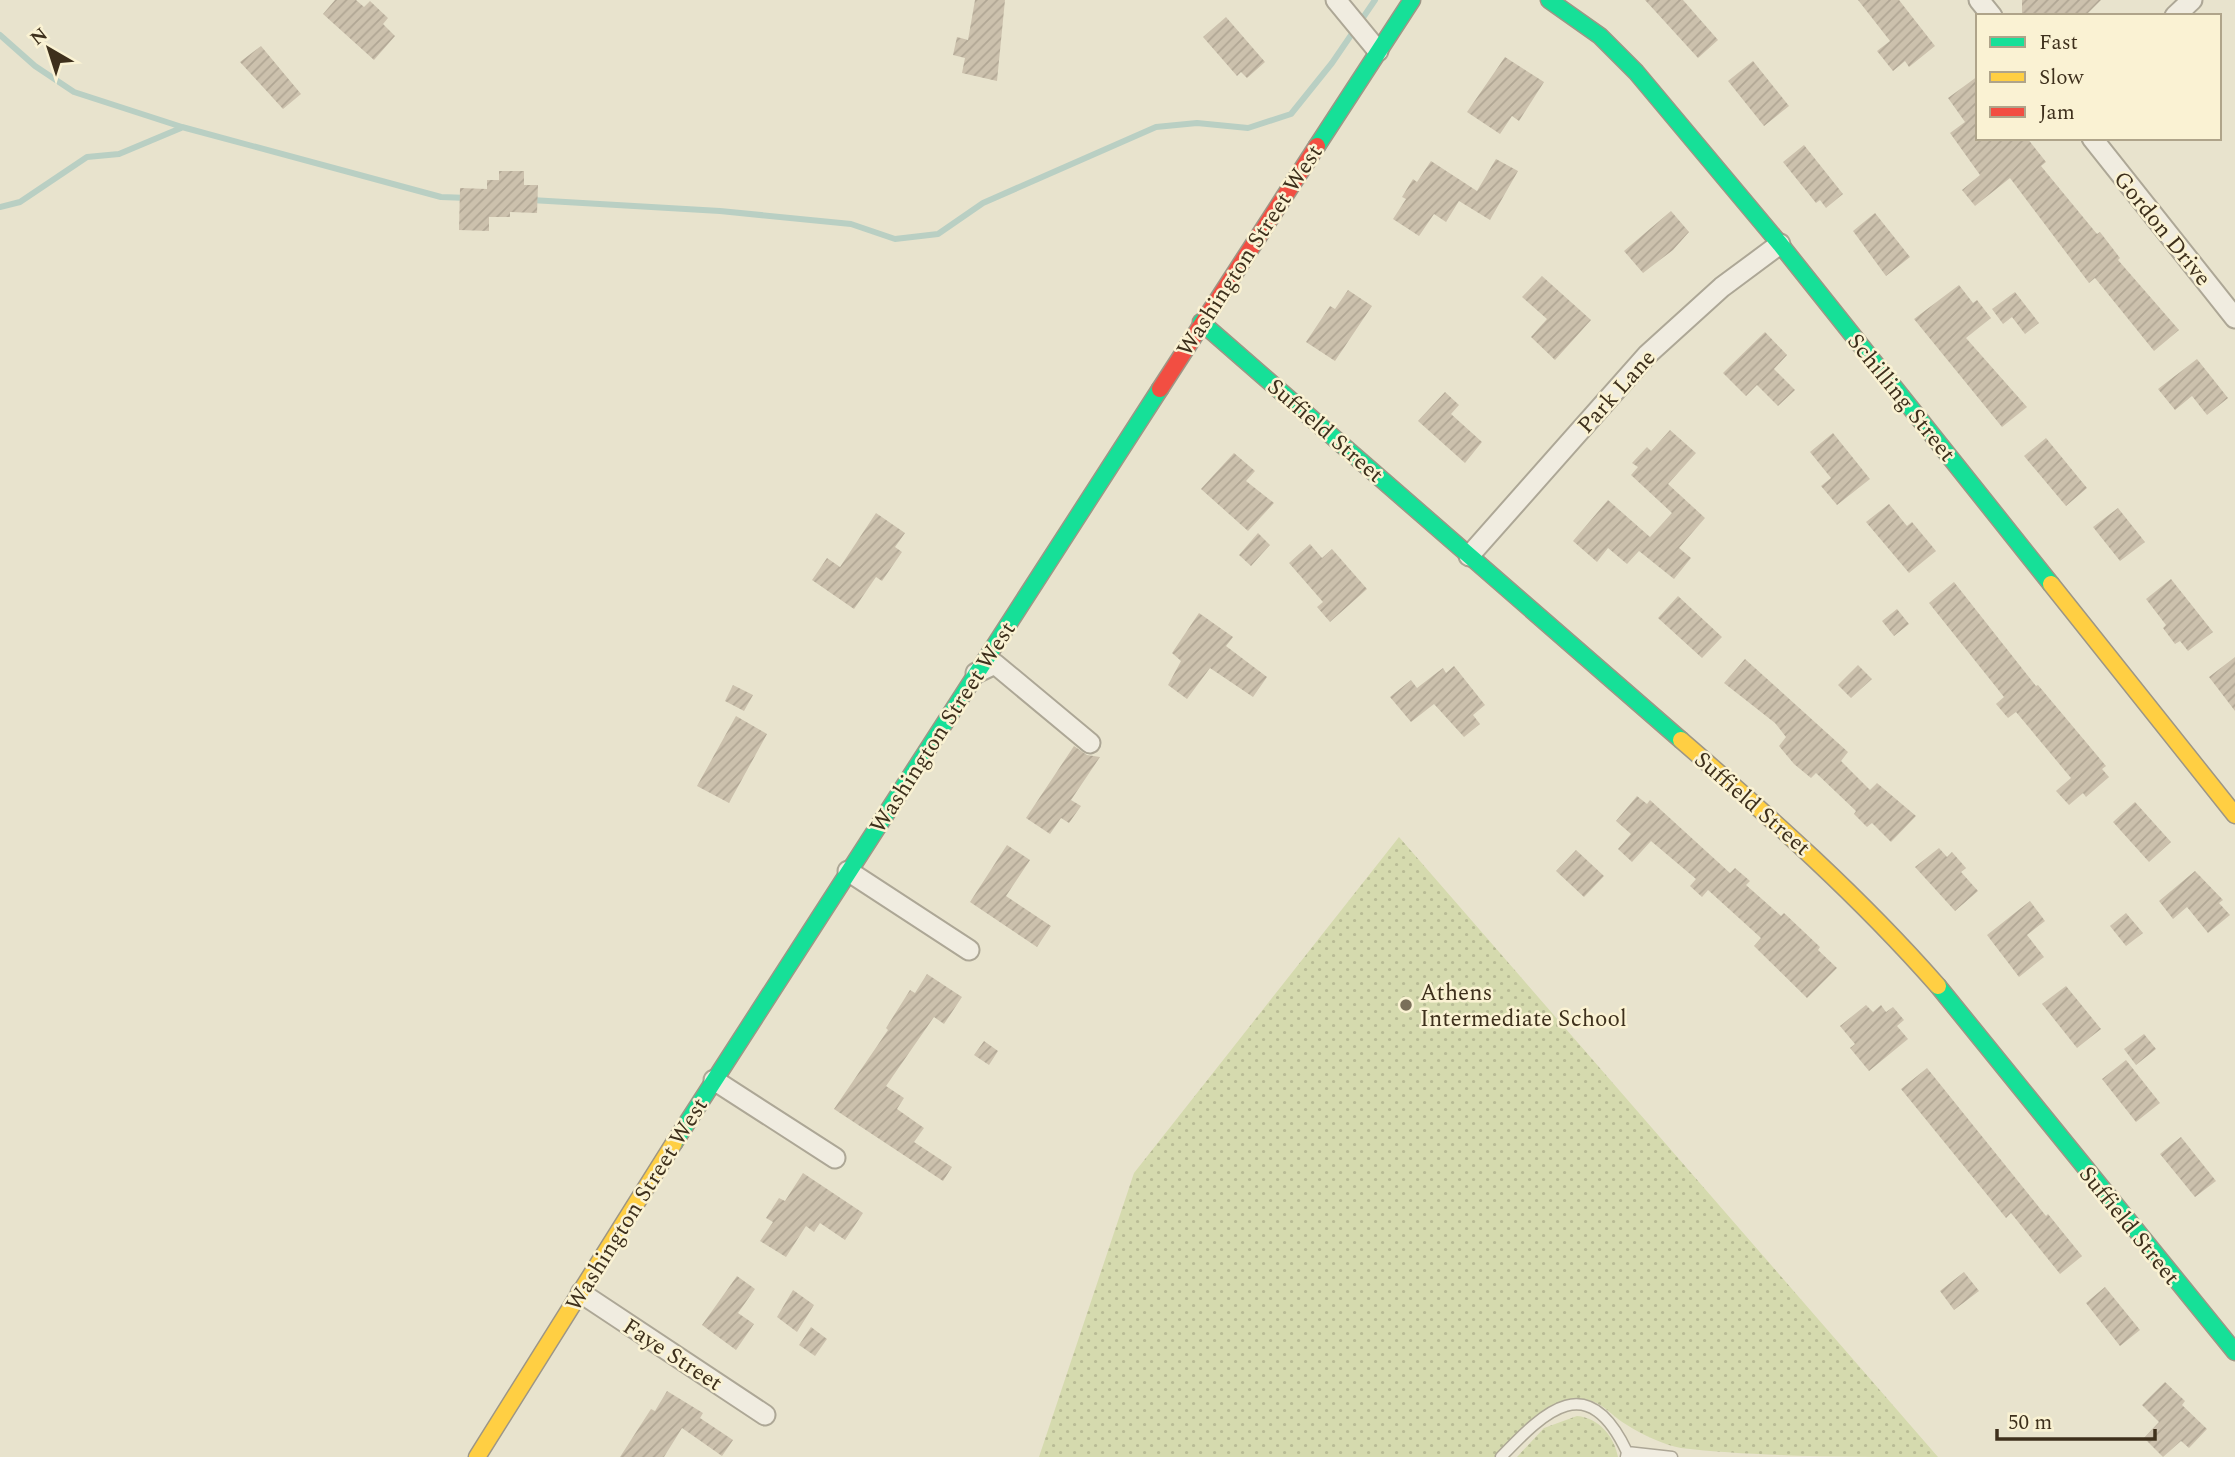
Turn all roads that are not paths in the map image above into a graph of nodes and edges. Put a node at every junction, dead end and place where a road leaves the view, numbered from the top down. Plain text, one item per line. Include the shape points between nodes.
1 (1336, 0) edge
2 (1412, 0) edge
3 (1549, 0) edge
4 (1979, 0) edge
5 (2192, 0) edge
6 (1990, 14) edge
7 (2177, 14) edge
8 (1378, 51) junction
9 (2094, 140) edge
10 (1780, 244) junction
11 (2235, 318) edge
12 (1201, 322) junction
13 (1469, 556) junction
14 (976, 673) junction
15 (1090, 743) dead end
16 (2235, 815) edge
17 (848, 872) junction
18 (969, 950) dead end
19 (714, 1080) junction
20 (835, 1158) dead end
21 (581, 1293) junction
22 (2235, 1352) edge
23 (765, 1415) dead end
24 (1627, 1454) edge
25 (477, 1457) edge
26 (1501, 1457) edge
27 (1672, 1457) edge

1 - 8 street
2 - 8 street, Washington Street West
3 - 10 street, Schilling Street via 1600,36 1636,72
4 - 6 street
5 - 7 street
8 - 12 street, Washington Street West
9 - 11 street, Gordon Drive
10 - 13 street, Park Lane via 1722,287 1647,355
10 - 16 street, Schilling Street
12 - 13 street, Suffield Street
12 - 14 street, Washington Street West
13 - 22 street, Suffield Street via 1794,838 1869,909 1938,985
14 - 15 street via 995,664
14 - 17 street, Washington Street West
17 - 18 street
17 - 19 street, Washington Street West
19 - 20 street
19 - 21 street, Washington Street West
21 - 23 street, Faye Street
21 - 25 street, Washington Street West
24 - 26 lane via 1606,1417 1583,1405 1558,1406 1537,1420
24 - 27 lane

